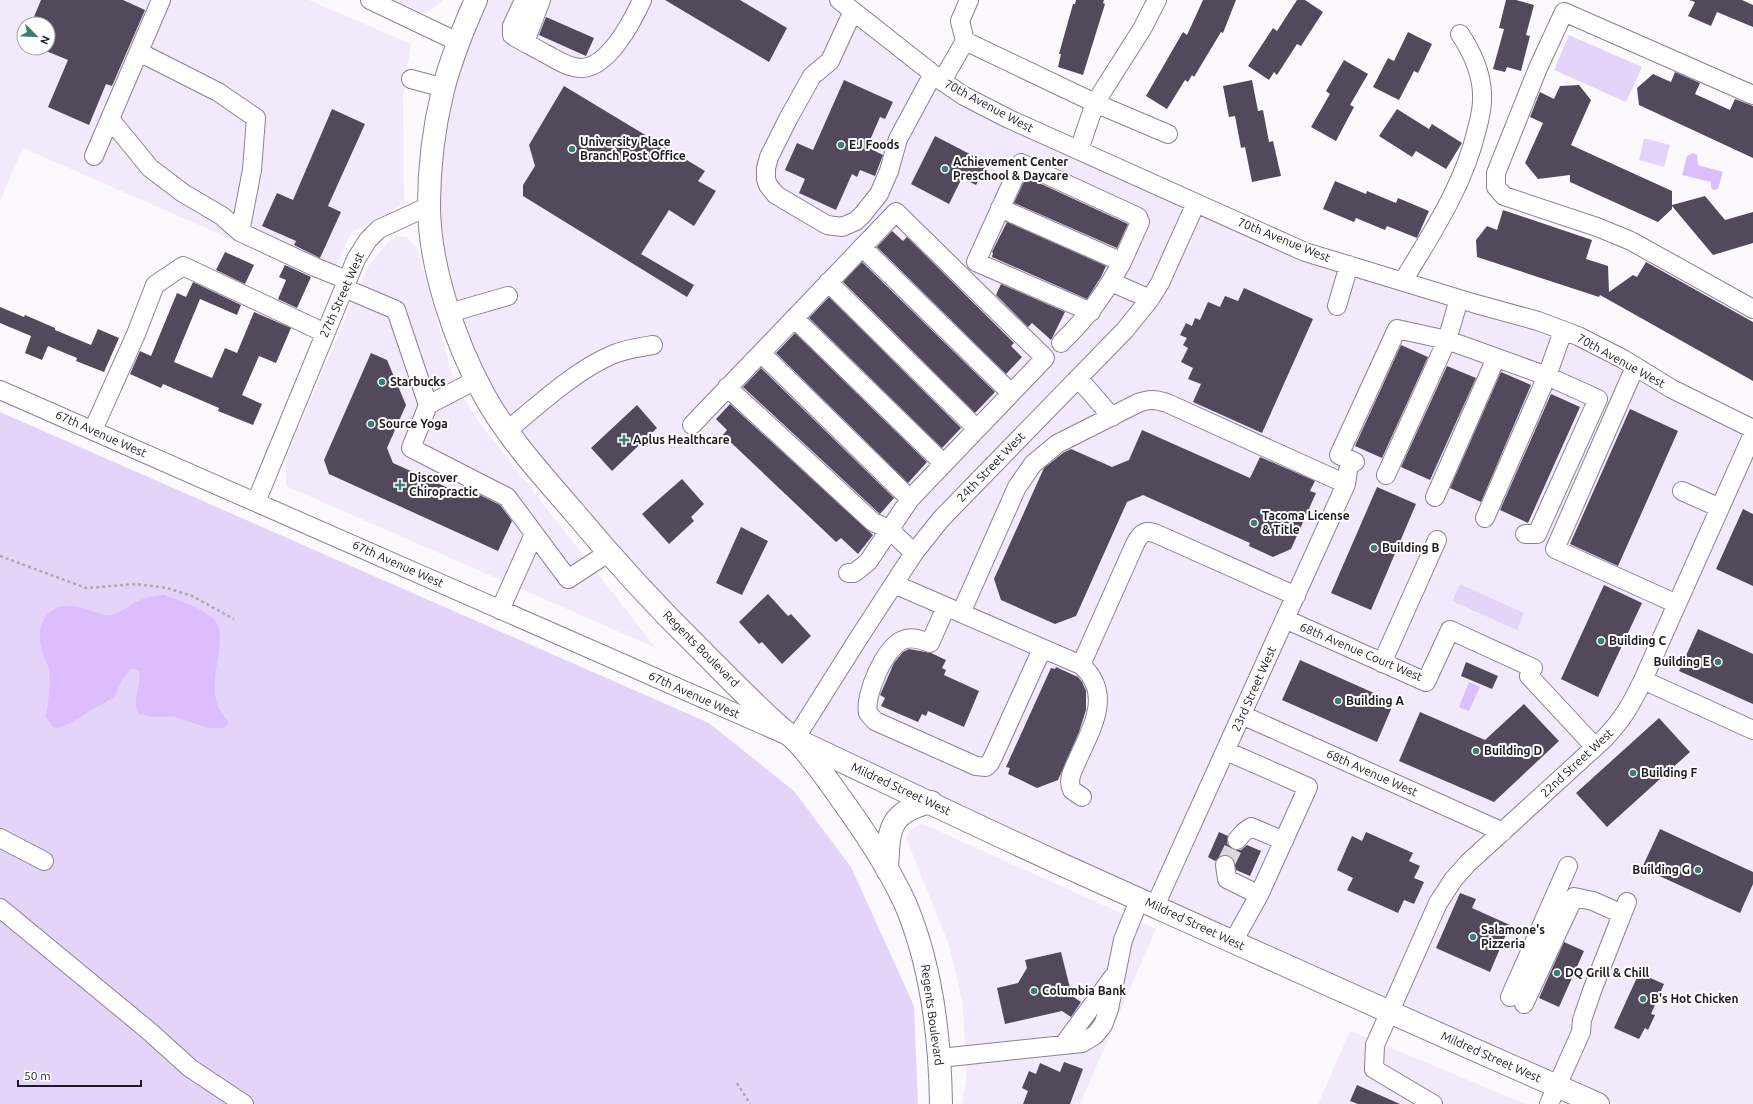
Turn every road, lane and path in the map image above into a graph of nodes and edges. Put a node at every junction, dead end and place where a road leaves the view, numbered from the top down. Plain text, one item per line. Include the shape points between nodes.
1 (161, 0) edge
2 (370, 0) edge
3 (476, 0) edge
4 (524, 0) edge
5 (541, 0) edge
6 (969, 0) edge
7 (1157, 0) edge
8 (640, 4) edge
9 (846, 5) edge
10 (1460, 34) dead end
11 (965, 41) junction
12 (458, 42) junction
13 (525, 42) junction
14 (139, 52) junction
15 (411, 78) dead end
16 (937, 78) junction
17 (444, 88) junction
18 (1753, 95) edge
19 (1095, 102) junction
20 (110, 119) junction
21 (1168, 134) dead end
22 (1079, 150) junction
23 (94, 156) dead end
24 (1196, 203) junction
25 (429, 206) junction
26 (1000, 208) junction
27 (240, 232) junction
28 (862, 247) junction
29 (1122, 262) junction
30 (1349, 265) junction
31 (1403, 281) junction
32 (828, 282) junction
33 (1111, 282) junction
34 (346, 284) junction
35 (508, 296) dead end
36 (1150, 299) junction
37 (1459, 299) junction
38 (1338, 306) dead end
39 (1753, 309) edge
40 (1091, 312) junction
41 (449, 313) junction
42 (794, 318) junction
43 (1563, 331) junction
44 (325, 333) junction
45 (1447, 340) junction
46 (1061, 343) dead end
47 (653, 345) dead end
48 (761, 353) junction
49 (1496, 358) junction
50 (1635, 367) junction
51 (1548, 376) junction
52 (1078, 378) junction
53 (476, 380) junction
54 (727, 387) junction
55 (0, 390) edge
56 (1012, 393) junction
57 (428, 405) junction
58 (1112, 417) junction
59 (692, 425) dead end
60 (977, 429) junction
61 (1753, 429) edge
62 (93, 430) junction
63 (507, 431) junction
64 (1753, 434) edge
65 (944, 464) junction
66 (1350, 472) junction
67 (1386, 476) dead end
68 (1682, 491) dead end
69 (1435, 496) dead end
70 (910, 499) junction
71 (256, 502) junction
72 (1720, 508) junction
73 (1485, 518) dead end
74 (889, 529) junction
75 (534, 534) junction
76 (1525, 534) dead end
77 (1437, 540) dead end
78 (608, 553) junction
79 (914, 553) junction
80 (0, 556) edge
81 (848, 574) dead end
82 (894, 584) junction
83 (1296, 596) junction
84 (1677, 604) junction
85 (500, 610) junction
86 (954, 610) junction
87 (234, 619) dead end
88 (1285, 619) junction
89 (1042, 648) junction
90 (1382, 663) junction
91 (1081, 666) junction
92 (1643, 680) junction
93 (1242, 715) junction
94 (1753, 730) edge
95 (795, 740) junction
96 (1595, 747) junction
97 (1226, 751) junction
98 (1082, 797) dead end
99 (931, 802) junction
100 (1503, 832) junction
101 (0, 838) edge
102 (1237, 840) tunnel mouth
103 (1284, 841) junction
104 (44, 861) dead end
105 (1225, 865) dead end
106 (1568, 866) dead end
107 (887, 870) junction
108 (1259, 895) junction
109 (1148, 902) junction
110 (0, 908) edge
111 (1233, 942) junction
112 (1388, 1012) junction
113 (940, 1058) junction
114 (737, 1082) dead end
115 (1553, 1095) edge
116 (244, 1104) edge
117 (750, 1104) edge
118 (941, 1104) edge
119 (1433, 1104) edge
120 (1598, 1104) edge

1 - 14 street
2 - 12 street
3 - 12 main road
4 - 13 street via 511,30 512,35
5 - 13 street
6 - 11 street via 960,21
7 - 19 street via 1142,29
8 - 13 street via 608,54 590,67 568,66
9 - 16 street, 70th Avenue West
9 - 16 street via 830,62 812,76 769,157 766,179 776,195 828,225 842,227 856,221 879,194 898,140
10 - 31 street via 1479,75 1482,95 1480,115 1470,155 1448,206
11 - 16 street
11 - 19 street
12 - 17 main road
14 - 20 street
14 - 27 street via 218,92 256,118 252,170
15 - 17 street
16 - 22 street, 70th Avenue West via 964,96 1009,119
17 - 25 main road via 437,120
18 - 39 street via 1564,12 1538,68 1496,173 1496,187 1504,196 1631,241
19 - 21 street
19 - 22 street
20 - 23 street
20 - 27 street via 150,168 183,193 222,216
22 - 24 street, 70th Avenue West
24 - 30 street, 70th Avenue West via 1306,252
24 - 36 street, 24th Street West via 1169,265
25 - 34 street, 27th Street West via 379,229 368,240 356,259
25 - 41 main road, Regents Boulevard via 433,244
26 - 29 street
26 - 29 street via 1020,163 1138,217 1140,222
26 - 40 street via 976,262
27 - 34 street
28 - 32 street
28 - 56 street
28 - 56 street via 896,212 1045,358
29 - 33 street
30 - 31 street, 70th Avenue West
30 - 38 street
31 - 37 street, 70th Avenue West
32 - 42 street
32 - 60 street
33 - 36 street
33 - 40 street
34 - 44 street, 27th Street West
34 - 57 street via 396,310
35 - 41 street
36 - 52 street, 24th Street West
37 - 43 street, 70th Avenue West
37 - 45 street
40 - 46 street
41 - 53 main road, Regents Boulevard via 464,356
42 - 48 street
42 - 65 street
43 - 50 street, 70th Avenue West via 1597,345
43 - 51 street
44 - 62 street via 183,266 155,285
44 - 71 street, 27th Street West
45 - 49 street
45 - 66 street via 1397,329 1339,455
45 - 67 street
47 - 63 street via 623,351 597,363
48 - 54 street
48 - 70 street
49 - 51 street
49 - 69 street
50 - 61 street, 70th Avenue West via 1672,389
50 - 84 street via 1554,549
51 - 73 street
51 - 76 street via 1598,399 1537,534
52 - 58 street
52 - 79 street, 24th Street West via 957,502
53 - 57 street
53 - 63 main road, Regents Boulevard
54 - 59 street
54 - 74 street via 873,522
55 - 62 street, 67th Avenue West
56 - 60 street
57 - 75 street via 411,448 507,497
58 - 66 street via 1146,400 1158,400
58 - 86 street via 1050,449 1033,464 1021,479
60 - 65 street
62 - 71 street, 67th Avenue West
63 - 78 main road, Regents Boulevard
64 - 72 street, 22nd Street West
65 - 70 street
66 - 83 street, 23rd Street West
68 - 72 street
70 - 74 street
71 - 85 street, 67th Avenue West
72 - 84 street, 22nd Street West
74 - 79 street
74 - 81 street via 868,562 854,573
75 - 78 street via 568,579
75 - 85 street
77 - 90 street
78 - 95 main road, Regents Boulevard via 695,644 770,719
79 - 82 street, 24th Street West
80 - 87 path via 86,588 137,584 167,588 192,596
82 - 86 street
82 - 95 street, 24th Street West
83 - 88 street, 23rd Street West
83 - 91 street via 1159,535 1144,531 1135,544
84 - 92 street, 22nd Street West
85 - 95 street, 67th Avenue West
86 - 89 street
86 - 89 street via 930,643 906,639 894,647 870,691 867,704 868,713 872,718 976,766 986,767 994,756
88 - 90 street, 68th Avenue Court West
88 - 93 street, 23rd Street West
89 - 91 street
90 - 96 street, 68th Avenue Court West via 1426,682 1450,630 1533,668 1529,676
91 - 98 street via 1089,674 1098,697 1094,725 1070,780 1072,790
92 - 94 street
92 - 96 street, 22nd Street West via 1620,722
93 - 97 street, 23rd Street West
93 - 100 street, 68th Avenue West
95 - 99 main road, Mildred Street West
95 - 107 main road, Regents Boulevard via 838,795
96 - 100 street, 22nd Street West
97 - 103 street via 1308,787
97 - 109 street, 23rd Street West
99 - 107 main road via 908,809 893,824 889,837
99 - 109 main road, Mildred Street West via 1056,862
100 - 112 street, 22nd Street West via 1462,870 1445,892
101 - 104 street
102 - 103 street via 1251,827
103 - 108 street
105 - 108 street via 1227,879
106 - 115 street via 1517,1000 1574,897 1625,908 1585,1010 1581,1032
107 - 113 main road, Regents Boulevard via 904,901 928,971
108 - 111 street
109 - 111 main road, Mildred Street West
109 - 113 street, 23rd Street West via 1123,940 1109,1010 1103,1025 1095,1035 1082,1043
110 - 116 street via 150,1031 190,1068
111 - 112 main road, Mildred Street West
112 - 115 main road, Mildred Street West
112 - 119 street, 22nd Street West via 1375,1045 1374,1069
113 - 118 main road, Regents Boulevard
114 - 117 path
115 - 120 main road, Mildred Street West

